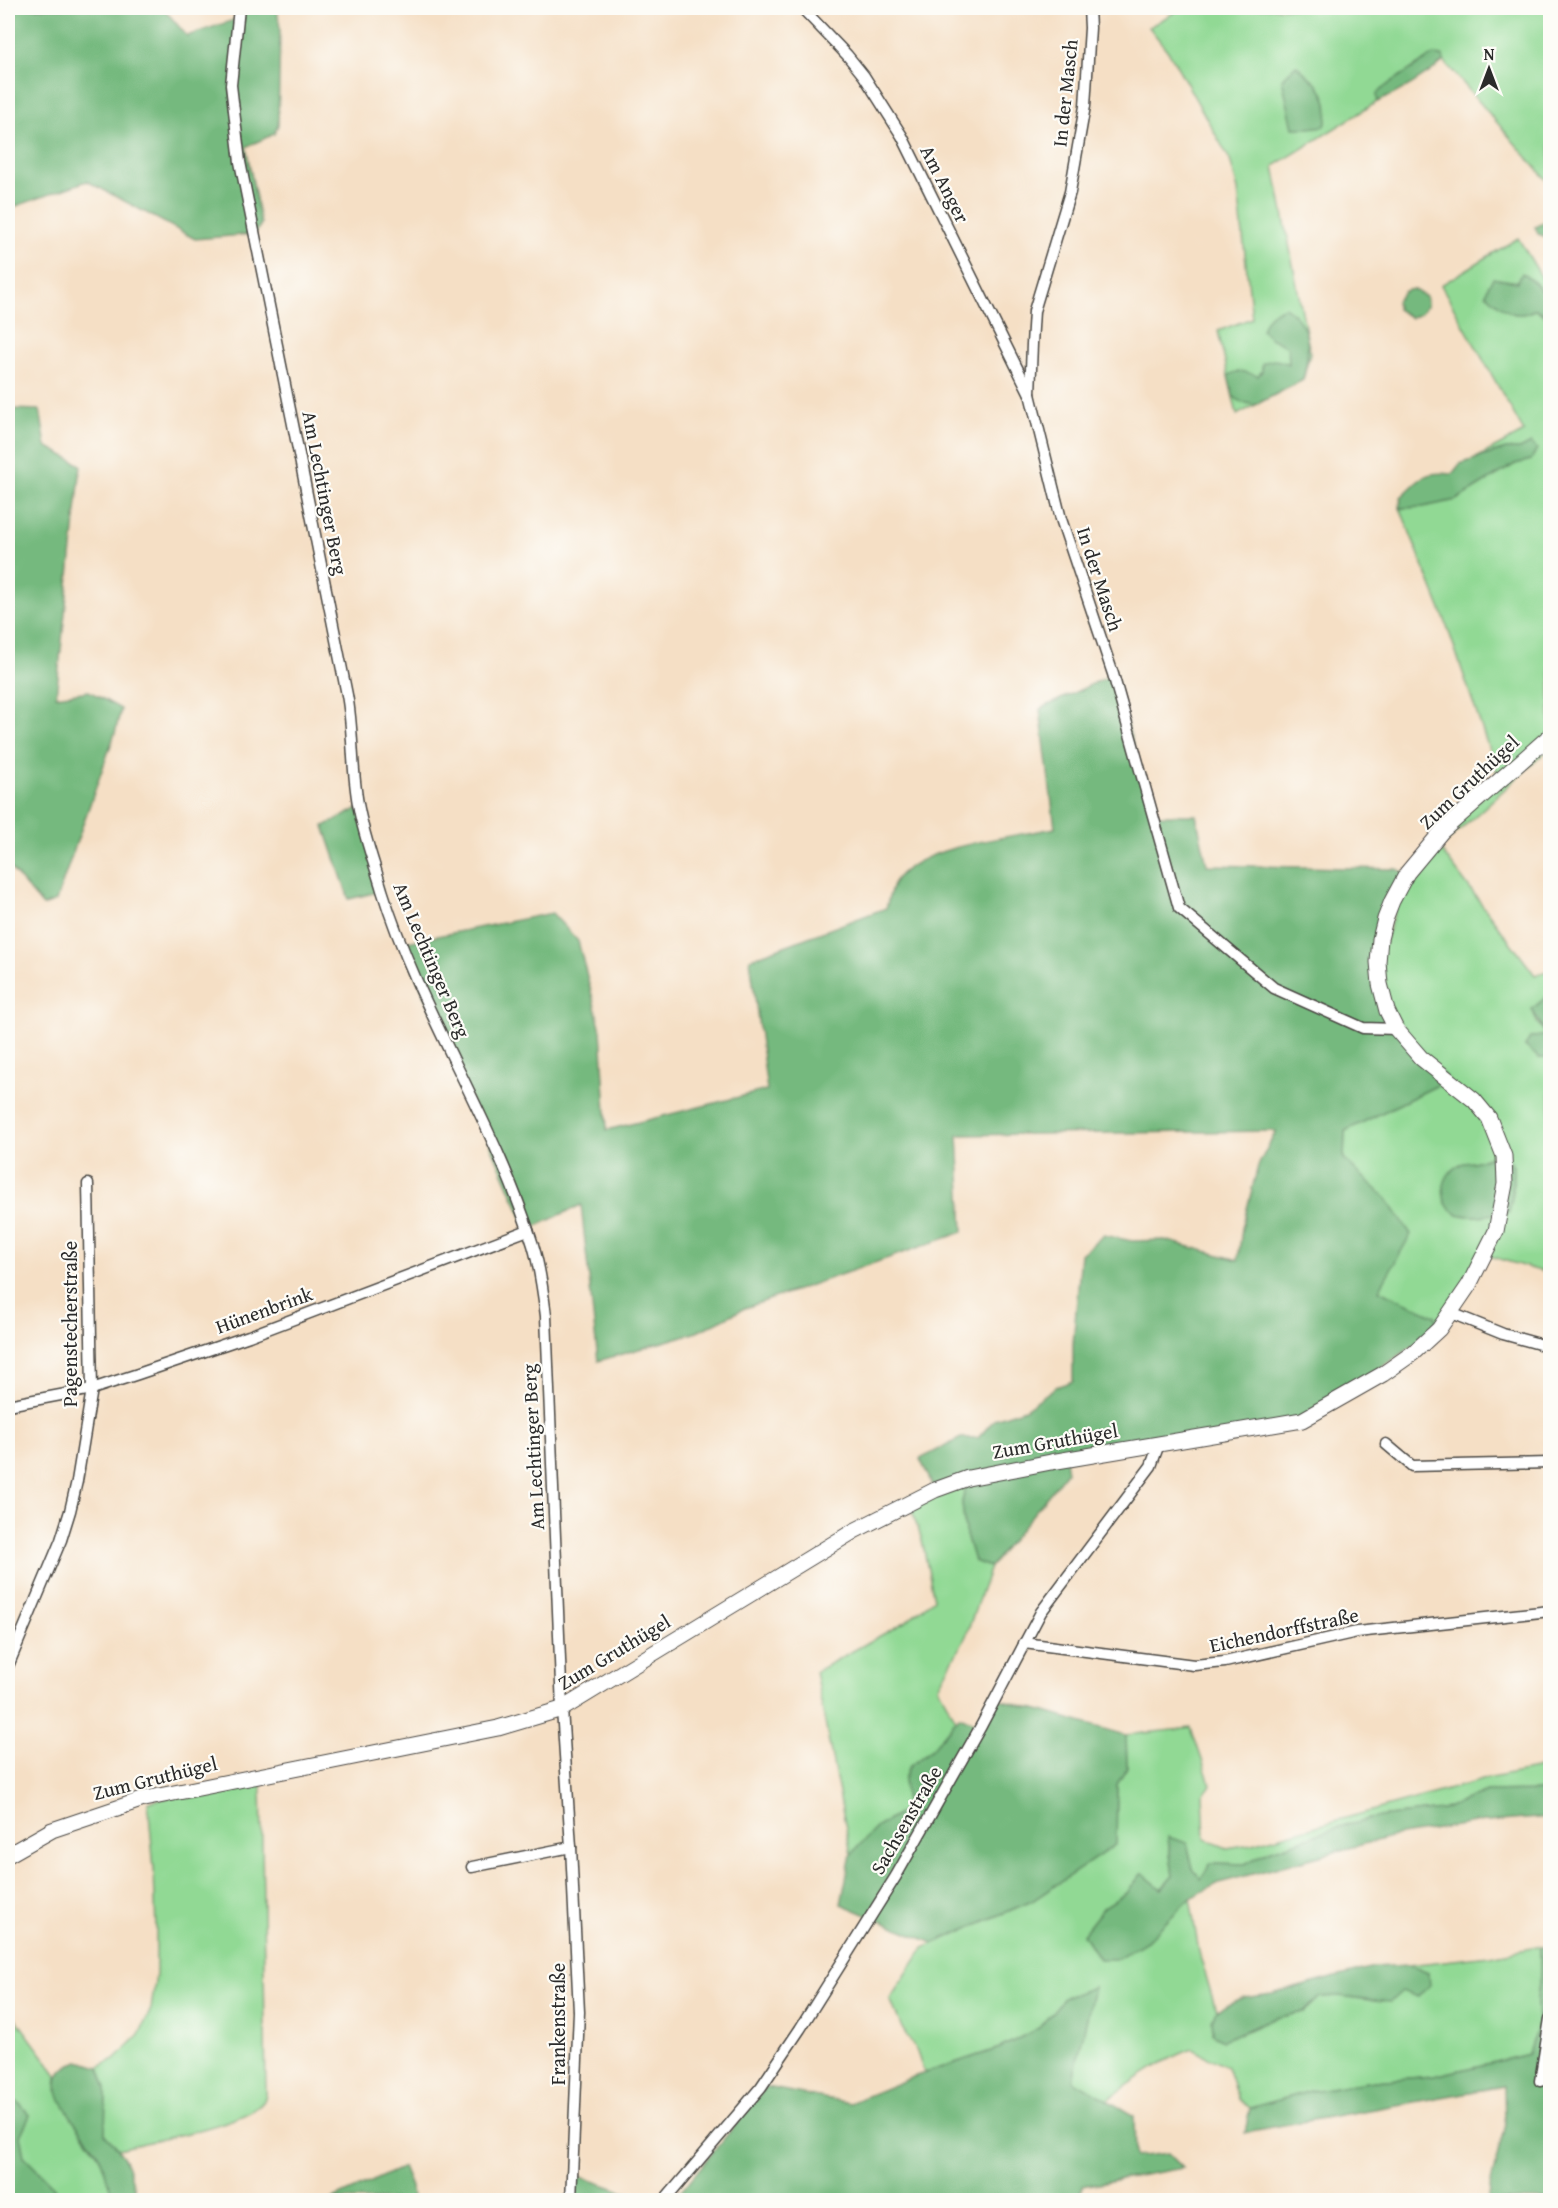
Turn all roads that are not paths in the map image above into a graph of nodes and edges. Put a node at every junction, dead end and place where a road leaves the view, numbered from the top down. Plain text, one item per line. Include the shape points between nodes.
1 (239, 8) edge
2 (802, 8) edge
3 (1089, 8) edge
4 (1030, 394) junction
5 (1551, 736) edge
6 (1396, 1029) junction
7 (88, 1184) dead end
8 (528, 1230) junction
9 (1451, 1313) junction
10 (1551, 1347) edge
11 (92, 1389) junction
12 (8, 1405) edge
13 (1160, 1444) junction
14 (1386, 1444) dead end
15 (1551, 1463) edge
16 (1551, 1611) edge
17 (1024, 1643) junction
18 (8, 1666) edge
19 (562, 1709) junction
20 (572, 1847) junction
21 (8, 1855) edge
22 (472, 1867) dead end
23 (1551, 2019) edge
24 (1545, 2079) edge
25 (571, 2200) edge
26 (665, 2200) edge

1 - 8 street, Am Lechtinger Berg via 231,85 239,155 350,714 359,808 396,930 485,1124
2 - 4 street, Am Anger via 864,76 902,136
3 - 4 street, In der Masch via 1085,106 1070,192 1034,310
4 - 6 street, In der Masch via 1061,519 1113,674 1179,908 1274,988 1363,1028
5 - 6 street, Zum Gruthügel via 1442,831 1407,873 1392,901 1380,939 1378,962 1382,993
6 - 9 street, Zum Gruthügel via 1421,1058 1474,1100 1489,1118 1504,1156 1503,1200 1496,1231
7 - 11 street, Pagenstecherstraße
8 - 11 street, Hünenbrink via 249,1336
8 - 19 street, Am Lechtinger Berg via 546,1316
9 - 10 street via 1503,1334
9 - 13 street, Zum Gruthügel via 1419,1347 1383,1374 1302,1420
11 - 12 street, Hünenbrink
11 - 18 street, Pagenstecherstraße via 70,1511
13 - 17 street, Sachsenstraße via 1151,1466 1041,1612
13 - 19 street, Zum Gruthügel via 968,1478 935,1490 854,1531
14 - 15 street via 1412,1466
16 - 17 street, Eichendorffstraße via 1357,1632 1225,1662 1194,1665
17 - 26 street, Sachsenstraße via 896,1876 822,1996 761,2087
19 - 20 street, Frankenstraße
19 - 21 street, Zum Gruthügel via 498,1728 144,1799 52,1830
20 - 22 street
20 - 25 street, Frankenstraße via 579,2012
23 - 24 street

